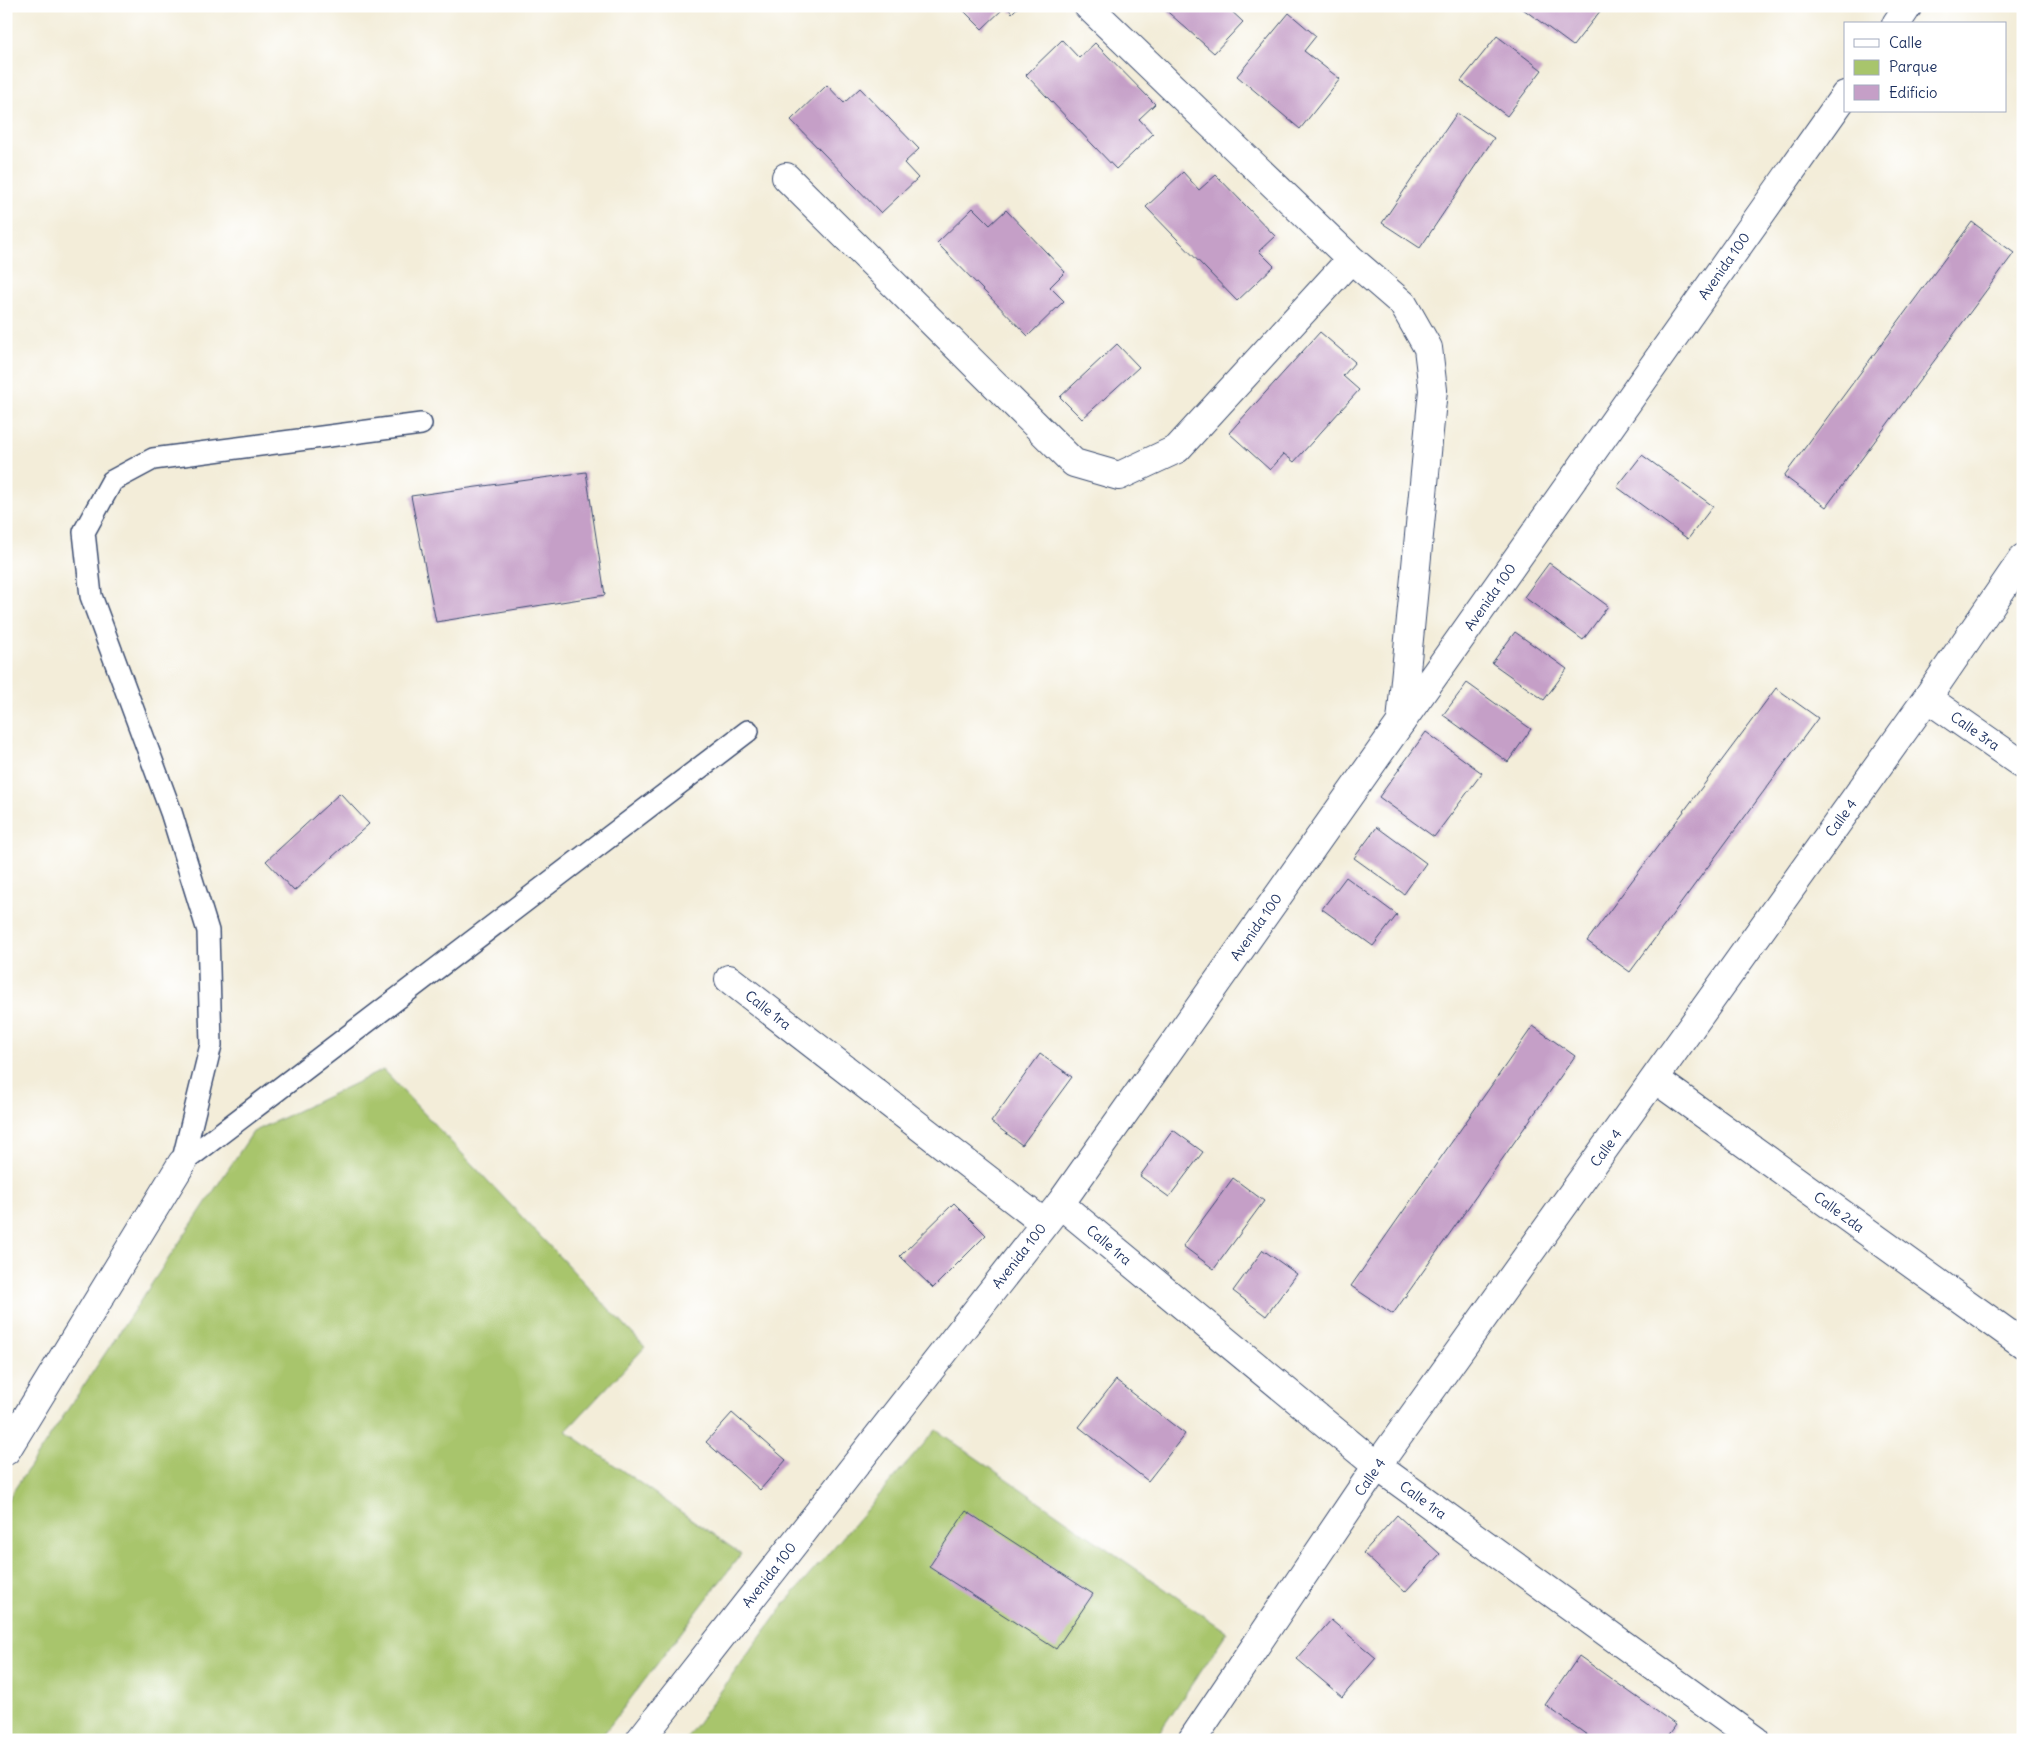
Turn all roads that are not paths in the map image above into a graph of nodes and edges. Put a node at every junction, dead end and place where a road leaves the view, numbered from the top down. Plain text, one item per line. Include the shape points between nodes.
1 (1088, 6) edge
2 (1908, 6) edge
3 (1897, 22) edge
4 (1844, 96) edge
5 (786, 177) dead end
6 (1350, 259) junction
7 (421, 424) dead end
8 (2023, 558) edge
9 (2023, 576) edge
10 (1988, 608) junction
11 (1927, 698) junction
12 (1402, 722) junction
13 (748, 731) dead end
14 (2023, 766) edge
15 (729, 979) dead end
16 (1655, 1079) junction
17 (182, 1163) junction
18 (1052, 1214) junction
19 (2023, 1344) edge
20 (6, 1450) edge
21 (1377, 1466) junction
22 (640, 1740) edge
23 (1192, 1740) edge
24 (1754, 1740) edge

1 - 6 street
2 - 3 street
4 - 12 street, Avenida 100
5 - 6 street via 1074,463 1119,476 1177,449
6 - 12 street via 1403,304 1428,348 1433,390
7 - 17 lane via 153,459 112,481 84,532 91,596 171,812 208,932 211,1045
8 - 10 street, Calle 4
9 - 10 street
10 - 11 street, Calle 4
11 - 14 street, Calle 3ra
11 - 16 street, Calle 4
12 - 18 street, Avenida 100
13 - 17 lane
15 - 18 street, Calle 1ra
16 - 19 street, Calle 2da
16 - 21 street, Calle 4
17 - 20 street
18 - 21 street, Calle 1ra
18 - 22 street, Avenida 100
21 - 23 street, Calle 4
21 - 24 street, Calle 1ra

